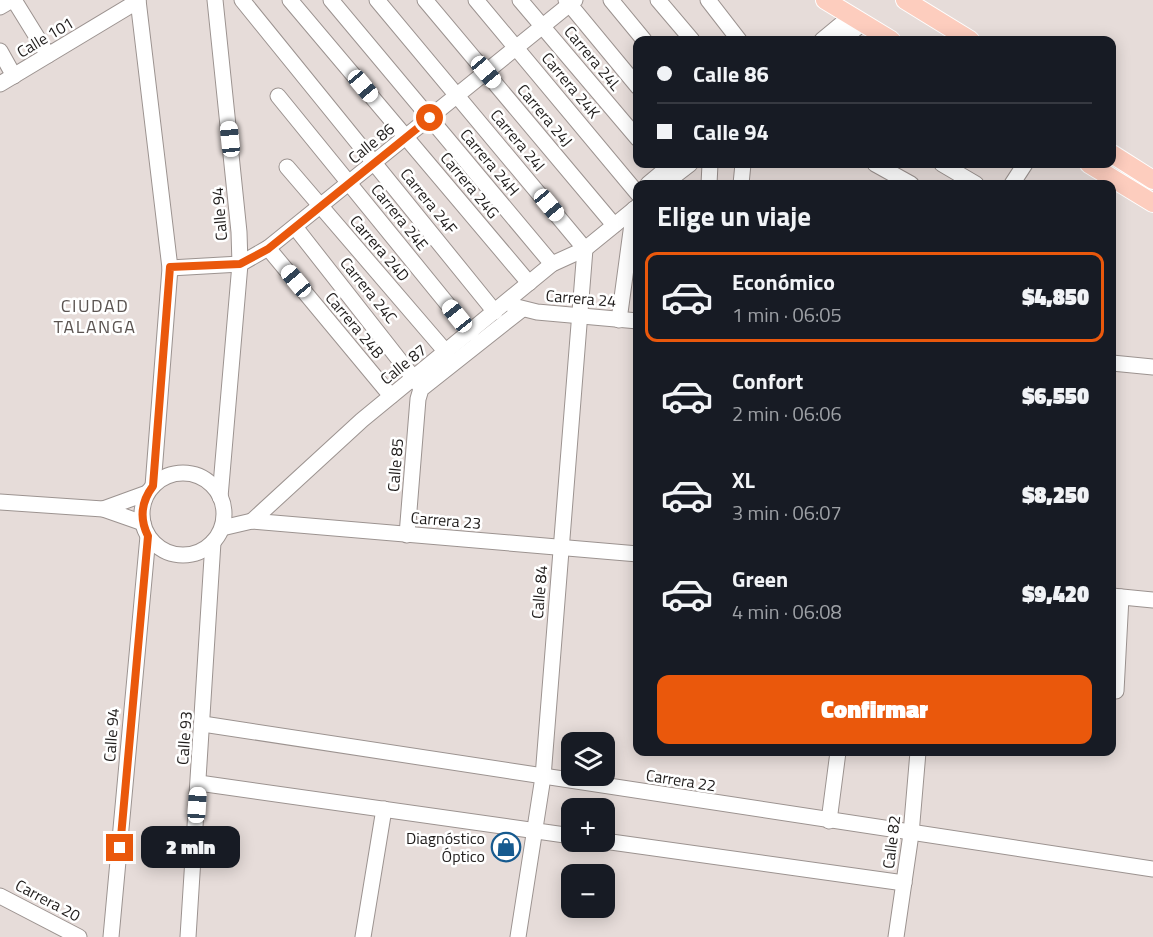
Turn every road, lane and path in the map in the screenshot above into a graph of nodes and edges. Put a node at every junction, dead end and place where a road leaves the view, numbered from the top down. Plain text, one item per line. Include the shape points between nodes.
1 (13, 0) edge
2 (215, 0) edge
3 (242, 0) edge
4 (290, 0) edge
5 (331, 0) edge
6 (377, 0) edge
7 (425, 0) edge
8 (476, 0) edge
9 (520, 0) edge
10 (611, 0) edge
11 (658, 0) edge
12 (708, 0) edge
13 (825, 0) edge
14 (905, 0) edge
15 (138, 1) edge
16 (570, 2) edge
17 (0, 8) edge
18 (857, 20) junction
19 (543, 26) junction
20 (641, 36) edge
21 (689, 36) edge
22 (736, 36) edge
23 (829, 36) edge
24 (845, 36) edge
25 (884, 36) edge
26 (960, 36) edge
27 (516, 48) junction
28 (0, 51) edge
29 (48, 55) junction
30 (486, 72) junction
31 (14, 76) junction
32 (633, 81) edge
33 (0, 84) edge
34 (278, 96) dead end
35 (457, 96) junction
36 (430, 118) junction
37 (633, 133) edge
38 (406, 137) junction
39 (1116, 157) edge
40 (375, 162) junction
41 (287, 167) dead end
42 (681, 168) edge
43 (882, 168) edge
44 (949, 168) edge
45 (1096, 168) edge
46 (667, 174) edge
47 (905, 180) edge
48 (969, 180) edge
49 (1115, 180) edge
50 (1116, 180) edge
51 (1153, 180) edge
52 (349, 183) junction
53 (633, 189) edge
54 (633, 198) edge
55 (1153, 203) edge
56 (321, 206) junction
57 (633, 210) edge
58 (611, 222) junction
59 (295, 227) junction
60 (633, 228) edge
61 (582, 245) junction
62 (268, 249) junction
63 (240, 264) junction
64 (552, 264) junction
65 (170, 267) junction
66 (529, 284) junction
67 (501, 308) junction
68 (521, 310) junction
69 (580, 316) junction
70 (619, 320) junction
71 (633, 321) edge
72 (471, 333) junction
73 (446, 352) junction
74 (1116, 363) edge
75 (1153, 367) edge
76 (418, 388) junction
77 (391, 396) junction
78 (150, 489) junction
79 (221, 499) junction
80 (0, 502) edge
81 (103, 509) junction
82 (252, 521) junction
83 (222, 528) junction
84 (145, 530) junction
85 (407, 535) junction
86 (213, 542) junction
87 (561, 548) junction
88 (633, 554) edge
89 (1116, 596) edge
90 (1153, 600) edge
91 (1116, 691) dead end
92 (203, 724) junction
93 (837, 756) edge
94 (918, 756) edge
95 (543, 777) junction
96 (199, 783) junction
97 (384, 809) junction
98 (829, 821) junction
99 (534, 831) junction
100 (911, 834) junction
101 (561, 835) edge
102 (615, 843) edge
103 (1153, 869) edge
104 (904, 883) junction
105 (0, 896) edge
106 (79, 937) edge
107 (111, 937) edge
108 (188, 937) edge
109 (363, 937) edge
110 (518, 937) edge
111 (896, 937) edge

1 - 17 street
1 - 29 street
2 - 63 street, Calle 94
3 - 40 street, Carrera 24F
4 - 38 street, Carrera 24G
5 - 36 street, Carrera 24H
6 - 35 street, Carrera 24I
7 - 30 street, Carrera 24J
8 - 27 street, Carrera 24K
9 - 19 street, Carrera 24L
10 - 20 street
11 - 21 street
12 - 22 street
13 - 18 main road
14 - 26 main road
15 - 29 street, Calle 101
15 - 65 street
16 - 19 street, Calle 86
16 - 32 street
18 - 23 street
18 - 24 street
18 - 25 main road
19 - 27 street, Calle 86
19 - 37 street, Carrera 24L
27 - 30 street, Calle 86
27 - 53 street, Carrera 24K
28 - 31 street
29 - 31 street, Calle 101
30 - 35 street, Calle 86
30 - 58 street, Carrera 24J
31 - 33 street, Calle 101
34 - 52 street, Carrera 24E
35 - 36 street, Calle 86
35 - 61 street, Carrera 24I
36 - 38 street, Calle 86
36 - 64 street, Carrera 24H
38 - 40 street, Calle 86
38 - 66 street, Carrera 24G
39 - 51 main road
40 - 52 street, Calle 86
40 - 67 street, Carrera 24F
41 - 56 street, Carrera 24D
42 - 46 street
43 - 47 street
44 - 48 street
45 - 49 main road
50 - 55 main road
52 - 56 street, Calle 86
52 - 72 street, Carrera 24E
54 - 58 street
56 - 59 street, Calle 86
56 - 73 street, Carrera 24D
57 - 58 street
58 - 61 street, Calle 87
59 - 62 street, Calle 86
59 - 76 street, Carrera 24C
60 - 70 street
61 - 64 street, Calle 87
61 - 69 street, Calle 84
62 - 63 street, Calle 86
62 - 77 street, Carrera 24B
63 - 65 street, Calle 86
63 - 79 street, Calle 94
64 - 66 street, Calle 87
65 - 78 street
66 - 67 street, Calle 87
67 - 68 street, Carrera 24
67 - 72 street, Calle 87
68 - 69 street, Carrera 24
68 - 76 street
69 - 70 street, Carrera 24
69 - 87 street, Calle 84
70 - 71 street, Carrera 24
72 - 73 street, Calle 87
73 - 76 street, Calle 87
74 - 75 street
76 - 77 street, Calle 87
76 - 85 street, Calle 85
77 - 82 street, Calle 87
78 - 79 street via 176,473 190,473 213,486
78 - 81 street
78 - 84 street via 143,503
79 - 82 street, Carrera 23
79 - 83 street
80 - 81 street
81 - 84 street
82 - 83 street, Carrera 23
82 - 85 street, Carrera 23
83 - 86 street
84 - 86 street via 158,547 179,554 201,551
84 - 107 street, Calle 94
85 - 87 street, Carrera 23
86 - 92 street, Calle 93
87 - 88 street, Carrera 23
87 - 95 street, Calle 84
89 - 90 street
89 - 91 street
92 - 95 street, Carrera 22
92 - 96 street, Calle 93
93 - 98 street
94 - 100 street, Calle 82
95 - 98 street, Carrera 22
95 - 99 street, Calle 84
96 - 97 street
96 - 108 street, Calle 93
97 - 99 street
97 - 109 street
98 - 100 street, Carrera 22
99 - 101 street
99 - 110 street, Calle 84
100 - 103 street, Carrera 22
100 - 104 street, Calle 82
102 - 104 street
104 - 111 street, Calle 82
105 - 106 street, Carrera 20

